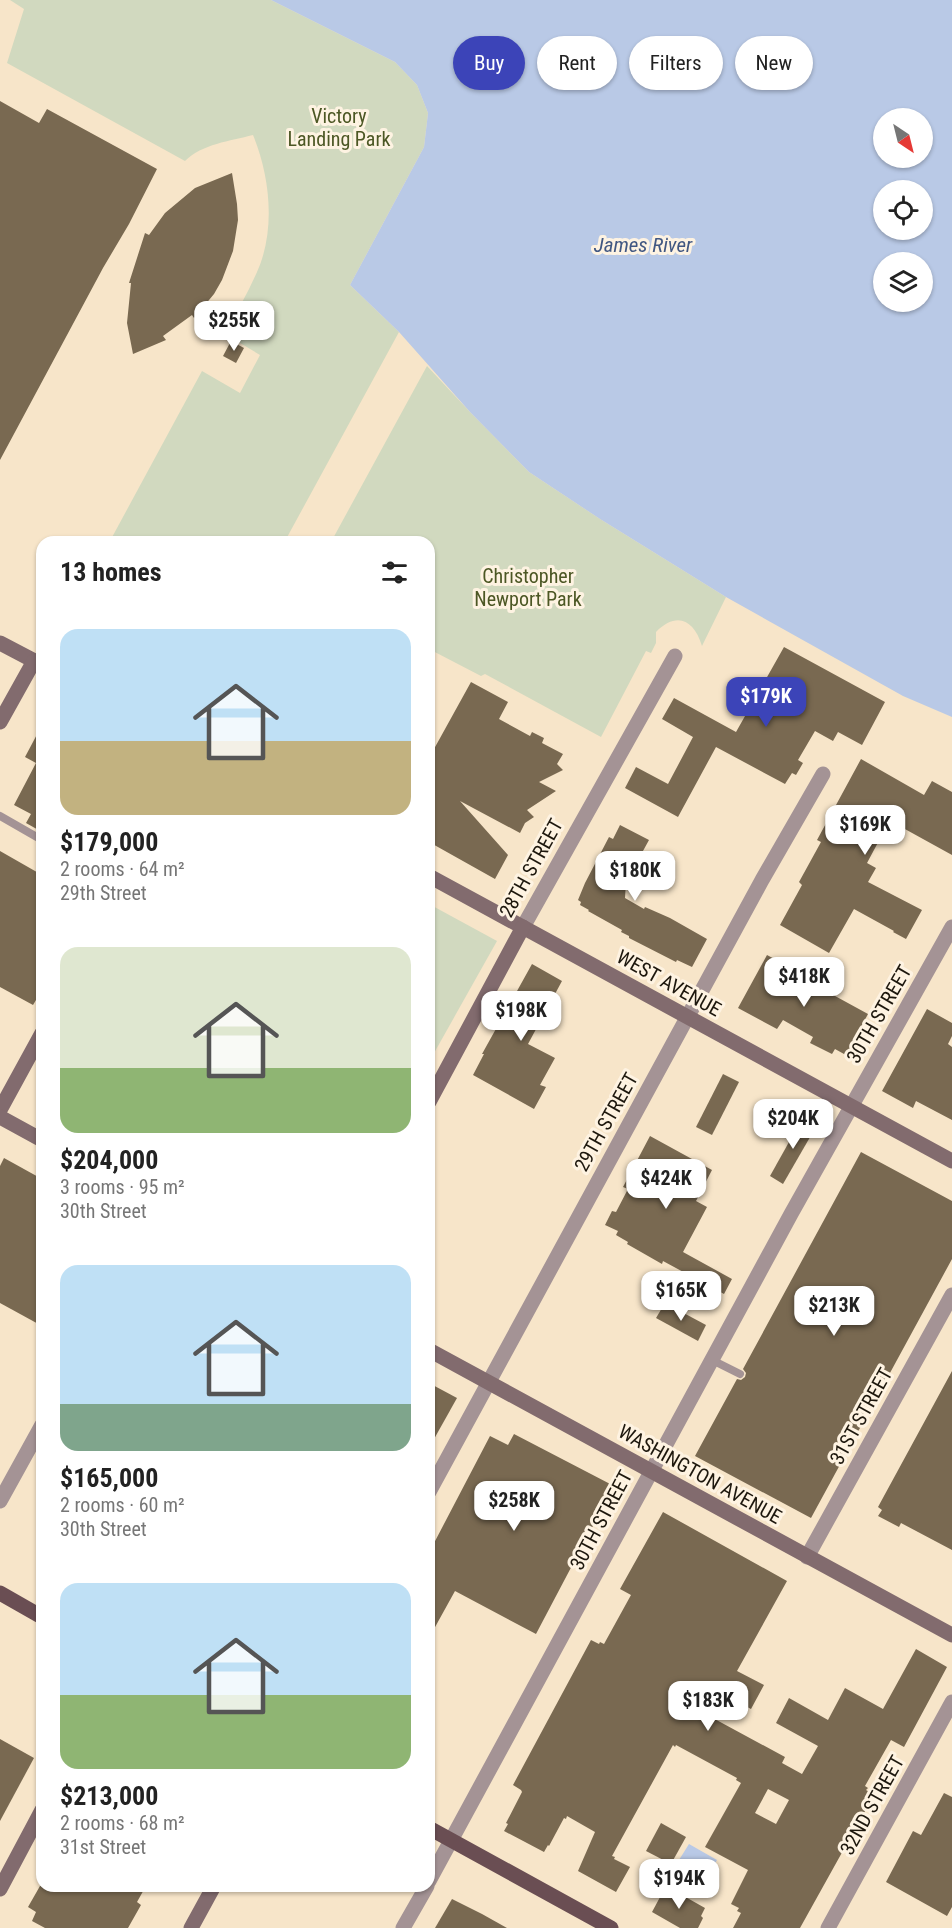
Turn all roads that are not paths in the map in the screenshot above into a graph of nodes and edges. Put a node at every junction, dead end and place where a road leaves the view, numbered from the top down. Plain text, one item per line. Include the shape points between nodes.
1 (0, 643) edge
2 (675, 656) dead end
3 (36, 662) edge
4 (36, 666) edge
5 (0, 722) edge
6 (823, 774) dead end
7 (0, 816) edge
8 (36, 837) edge
9 (435, 879) edge
10 (523, 927) junction
11 (952, 927) edge
12 (687, 1017) junction
13 (36, 1044) edge
14 (435, 1091) edge
15 (851, 1107) junction
16 (0, 1110) edge
17 (0, 1117) edge
18 (36, 1137) edge
19 (952, 1161) edge
20 (952, 1295) edge
21 (435, 1353) edge
22 (712, 1360) junction
23 (740, 1374) dead end
24 (488, 1383) junction
25 (36, 1436) edge
26 (651, 1472) junction
27 (435, 1481) edge
28 (0, 1501) edge
29 (807, 1557) junction
30 (0, 1593) edge
31 (36, 1614) edge
32 (952, 1635) edge
33 (952, 1702) edge
34 (36, 1821) edge
35 (435, 1831) edge
36 (452, 1840) junction
37 (435, 1870) edge
38 (0, 1889) edge
39 (211, 1892) edge
40 (424, 1892) edge
41 (191, 1928) edge
42 (403, 1928) edge
43 (611, 1928) edge
44 (828, 1928) edge

1 - 3 street
2 - 10 street, 28TH STREET
4 - 5 street
6 - 12 street, 29TH STREET
7 - 8 lane
9 - 10 street, WEST AVENUE
10 - 12 street, WEST AVENUE
10 - 14 street, 28TH STREET
11 - 15 street, 30TH STREET
12 - 15 street, WEST AVENUE
12 - 24 street, 29TH STREET
13 - 16 street
15 - 19 street, WEST AVENUE
15 - 22 street, 30TH STREET
17 - 18 street
20 - 29 street, 31ST STREET
21 - 24 street, WASHINGTON AVENUE
22 - 23 lane
22 - 26 street, 30TH STREET
24 - 26 street, WASHINGTON AVENUE
24 - 27 street, 29TH STREET
25 - 28 street
26 - 29 street, WASHINGTON AVENUE
26 - 36 street, 30TH STREET
29 - 32 street, WASHINGTON AVENUE
30 - 31 main road
33 - 44 street, 32ND STREET
34 - 38 street
35 - 36 main road
36 - 37 street, 30TH STREET
36 - 43 main road
39 - 41 street
40 - 42 street

